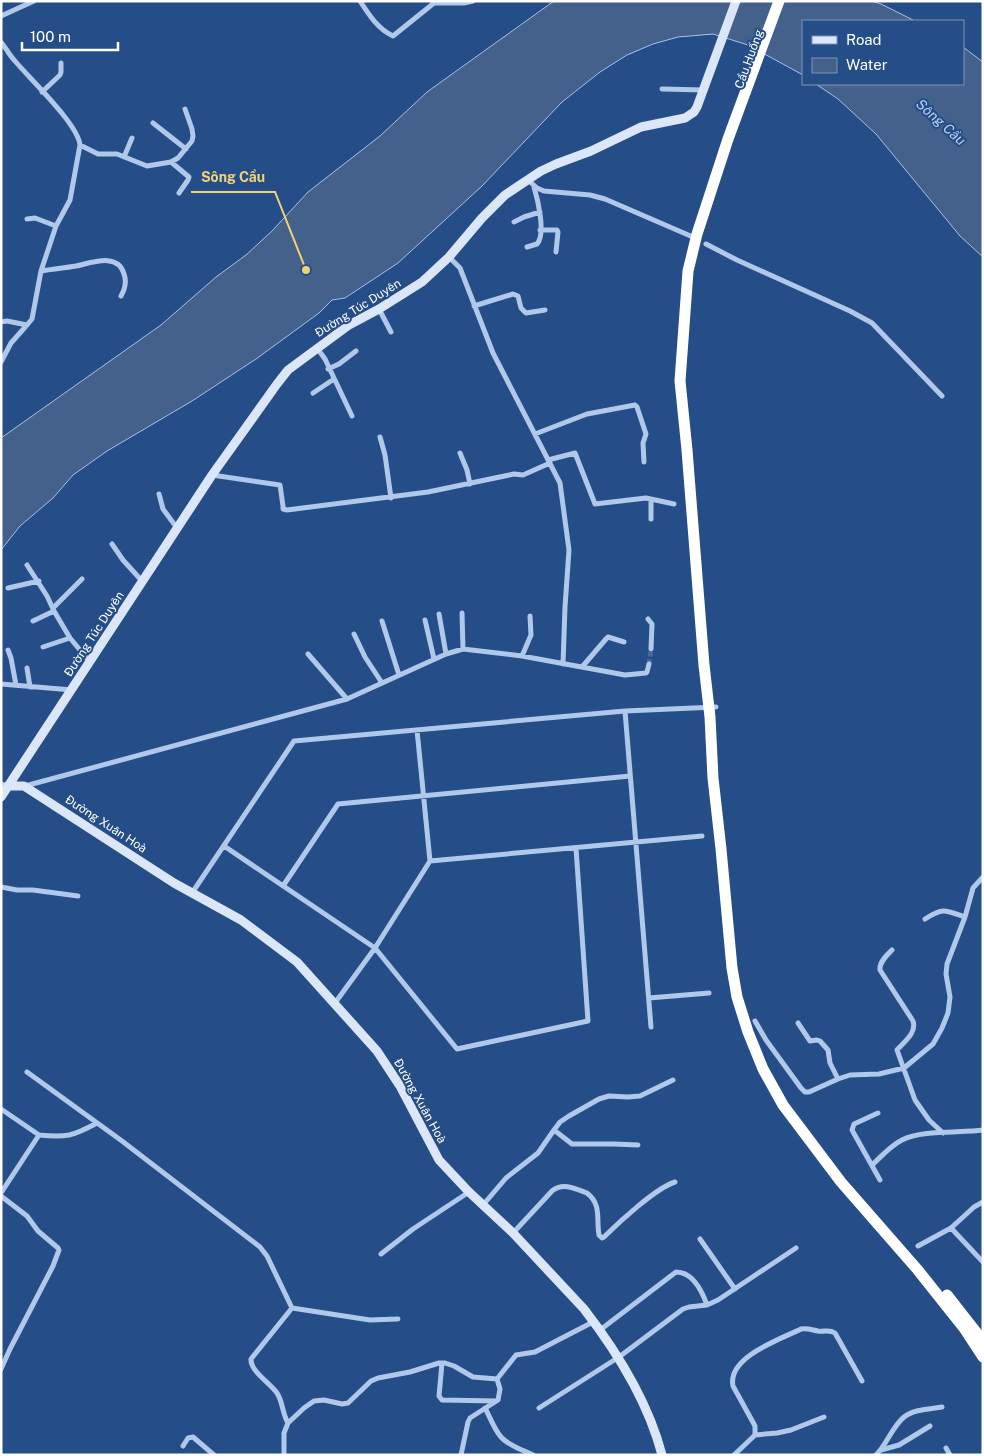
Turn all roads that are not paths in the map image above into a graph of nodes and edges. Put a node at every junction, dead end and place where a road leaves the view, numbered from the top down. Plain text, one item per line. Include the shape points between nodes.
1 (34, 1) edge
2 (360, 1) edge
3 (473, 1) edge
4 (736, 1) edge
5 (779, 1) edge
6 (785, 1) edge
7 (1, 16) edge
8 (1, 42) edge
9 (61, 64) dead end
10 (662, 89) dead end
11 (703, 90) junction
12 (42, 92) junction
13 (185, 110) dead end
14 (153, 123) dead end
15 (736, 125) junction
16 (132, 138) dead end
17 (80, 145) junction
18 (186, 149) junction
19 (124, 157) junction
20 (171, 162) junction
21 (531, 183) junction
22 (179, 193) dead end
23 (540, 212) junction
24 (27, 219) dead end
25 (514, 222) dead end
26 (56, 226) junction
27 (540, 230) junction
28 (693, 237) dead end
29 (706, 244) dead end
30 (527, 248) dead end
31 (556, 252) dead end
32 (449, 258) junction
33 (41, 271) junction
34 (121, 296) dead end
35 (474, 306) junction
36 (379, 309) junction
37 (545, 310) dead end
38 (1, 322) edge
39 (27, 326) junction
40 (391, 332) dead end
41 (317, 348) junction
42 (356, 351) dead end
43 (1, 362) edge
44 (328, 369) junction
45 (334, 379) junction
46 (313, 393) dead end
47 (942, 396) dead end
48 (352, 416) dead end
49 (535, 434) junction
50 (380, 437) dead end
51 (460, 453) dead end
52 (549, 461) junction
53 (644, 462) dead end
54 (212, 475) junction
55 (470, 484) junction
56 (159, 494) dead end
57 (391, 498) junction
58 (651, 500) junction
59 (674, 504) dead end
60 (651, 519) dead end
61 (177, 528) junction
62 (112, 544) dead end
63 (27, 565) dead end
64 (82, 579) dead end
65 (39, 581) junction
66 (142, 581) junction
67 (8, 588) dead end
68 (53, 609) junction
69 (462, 613) dead end
70 (439, 614) dead end
71 (530, 616) dead end
72 (648, 619) dead end
73 (425, 620) dead end
74 (382, 621) dead end
75 (33, 622) dead end
76 (354, 634) dead end
77 (70, 638) junction
78 (624, 642) dead end
79 (43, 647) dead end
80 (463, 649) junction
81 (651, 649) tunnel mouth
82 (8, 650) dead end
83 (308, 654) dead end
84 (446, 654) junction
85 (522, 656) junction
86 (434, 659) junction
87 (90, 662) junction
88 (563, 664) junction
89 (649, 664) dead end
90 (582, 667) junction
91 (27, 668) dead end
92 (399, 675) junction
93 (382, 683) junction
94 (1, 684) edge
95 (16, 685) junction
96 (30, 686) junction
97 (72, 690) junction
98 (347, 699) junction
99 (713, 707) junction
100 (625, 711) junction
101 (417, 730) junction
102 (630, 776) junction
103 (5, 785) edge
104 (24, 786) junction
105 (423, 796) junction
106 (1, 797) edge
107 (702, 836) dead end
108 (636, 842) junction
109 (224, 846) junction
110 (576, 848) junction
111 (430, 861) junction
112 (983, 877) edge
113 (283, 886) junction
114 (1, 887) edge
115 (192, 893) junction
116 (78, 896) dead end
117 (965, 916) junction
118 (925, 919) dead end
119 (375, 948) junction
120 (892, 950) dead end
121 (708, 992) dead end
122 (649, 998) junction
123 (334, 1004) junction
124 (755, 1021) dead end
125 (798, 1023) dead end
126 (651, 1028) dead end
127 (904, 1068) junction
128 (27, 1072) dead end
129 (838, 1079) junction
130 (673, 1080) dead end
131 (1, 1109) edge
132 (878, 1113) dead end
133 (97, 1123) junction
134 (554, 1130) junction
135 (983, 1130) edge
136 (943, 1133) junction
137 (39, 1135) junction
138 (638, 1145) dead end
139 (872, 1165) junction
140 (880, 1180) dead end
141 (675, 1182) dead end
142 (469, 1192) junction
143 (1, 1194) edge
144 (983, 1202) edge
145 (483, 1205) junction
146 (951, 1228) junction
147 (514, 1233) junction
148 (700, 1238) dead end
149 (918, 1246) dead end
150 (796, 1248) dead end
151 (381, 1254) dead end
152 (983, 1262) edge
153 (735, 1289) junction
154 (707, 1305) junction
155 (292, 1308) junction
156 (398, 1319) dead end
157 (594, 1322) junction
158 (600, 1330) junction
159 (983, 1341) edge
160 (983, 1357) edge
161 (619, 1358) junction
162 (442, 1363) junction
163 (1, 1369) edge
164 (497, 1379) junction
165 (862, 1381) dead end
166 (496, 1401) junction
167 (942, 1407) dead end
168 (485, 1408) junction
169 (539, 1408) dead end
170 (824, 1417) dead end
171 (288, 1423) junction
172 (930, 1426) dead end
173 (755, 1435) junction
174 (183, 1446) dead end
175 (946, 1448) dead end
176 (878, 1453) edge
177 (214, 1455) edge
178 (284, 1455) edge
179 (461, 1455) edge
180 (534, 1455) edge
181 (662, 1455) edge
182 (734, 1455) edge
183 (950, 1455) edge

1 - 7 street
2 - 3 street via 374,22 393,36 434,3
4 - 11 street, Đường Túc Duyên
5 - 15 highway, Cầu Huống
6 - 15 highway, Cầu Huống
8 - 12 street
9 - 12 street via 60,75
10 - 11 street
11 - 21 street, Đường Túc Duyên via 697,107 690,115 641,127 541,171
12 - 17 street via 67,118
13 - 18 street via 193,136
14 - 18 street
15 - 99 highway via 703,238 692,296 687,380
16 - 19 street
17 - 19 street via 98,154 114,153
17 - 26 street via 70,200
18 - 20 street
19 - 20 street via 147,166
20 - 22 street via 189,177
21 - 23 street
21 - 28 street via 544,191 605,198
21 - 32 street, Đường Túc Duyên via 506,195
23 - 25 street
23 - 27 street
24 - 26 street via 35,218
26 - 33 street
27 - 30 street via 538,243
27 - 31 street via 557,230
29 - 47 street via 872,323
32 - 35 street via 460,268
32 - 36 street, Đường Túc Duyên via 422,282
33 - 34 street via 101,260 111,262 121,267 125,277
33 - 39 street via 32,319
35 - 37 street via 513,294 518,296 526,313
35 - 49 street via 493,352
36 - 40 street
36 - 41 street, Đường Túc Duyên
38 - 39 street
39 - 43 street via 11,343
41 - 44 street
41 - 54 street, Đường Túc Duyên via 282,377
42 - 44 street
44 - 45 street
45 - 46 street
45 - 48 street
49 - 52 street
49 - 53 street via 588,414 635,405 646,434
50 - 57 street
51 - 55 street
52 - 55 street via 523,474
52 - 58 street via 575,454 595,504 642,498
52 - 88 street via 560,483 569,546
54 - 57 street via 280,485 282,506 286,510
54 - 61 street, Đường Túc Duyên
55 - 57 street
56 - 61 street via 163,509
58 - 59 street
58 - 60 street
61 - 66 street, Đường Túc Duyên
62 - 66 street
63 - 65 street
64 - 68 street
65 - 67 street
65 - 68 street
66 - 87 street, Đường Túc Duyên
68 - 75 street
68 - 77 street
69 - 80 street
70 - 84 street
71 - 85 street via 531,635
72 - 81 street via 652,624
73 - 86 street
74 - 92 street
76 - 93 street
77 - 79 street
77 - 87 street
78 - 90 street via 608,637
80 - 84 street
80 - 85 street
82 - 95 street
83 - 98 street
84 - 86 street
85 - 88 street
86 - 92 street
87 - 97 street, Đường Túc Duyên
88 - 90 street
89 - 90 street via 648,672 629,675
91 - 96 street
92 - 93 street
93 - 98 street
94 - 95 street
95 - 96 street
96 - 97 street
97 - 103 street, Đường Túc Duyên
98 - 104 street
99 - 100 street
99 - 159 highway via 738,976 755,1034 798,1117
99 - 160 highway via 713,778 732,968 742,1015 763,1069 787,1111 815,1149 917,1269
100 - 101 street
100 - 102 street
101 - 105 street
101 - 109 street via 294,741
102 - 105 street
102 - 108 street
103 - 104 street
103 - 106 street, Đường Túc Duyên
104 - 115 street, Đường Xuân Hoà
105 - 111 street
105 - 113 street via 338,804
107 - 108 street
108 - 110 street
108 - 122 street
109 - 113 street
109 - 115 street
110 - 111 street
110 - 119 street via 588,1021 457,1049
111 - 119 street
112 - 117 street via 973,888
113 - 119 street
114 - 116 street
115 - 123 street, Đường Xuân Hoà via 241,920 297,962
117 - 118 street via 943,910
117 - 127 street via 947,964 948,1014 933,1044
119 - 123 street
120 - 127 street via 879,966 880,970 915,1026 897,1050
121 - 122 street
122 - 126 street
123 - 142 street, Đường Xuân Hoà via 377,1051 400,1086 438,1160
124 - 129 street via 805,1092
125 - 129 street via 810,1041 820,1041 828,1050
127 - 129 street
127 - 136 street via 919,1108
128 - 133 street
130 - 134 street via 640,1096 599,1099 560,1122
131 - 137 street
132 - 139 street via 852,1127
133 - 137 street via 66,1137
133 - 155 street via 260,1247
134 - 138 street via 572,1144
134 - 145 street via 538,1153 506,1178
135 - 136 street
136 - 139 street via 902,1139
137 - 143 street
139 - 140 street
141 - 147 street via 652,1196 602,1238 599,1235 597,1206 590,1195 561,1186 552,1191
142 - 145 street, Đường Xuân Hoà
142 - 151 street
143 - 163 street via 27,1216 59,1252
144 - 146 street
145 - 147 street, Đường Xuân Hoà
146 - 149 street
146 - 152 street
147 - 157 street, Đường Xuân Hoà
148 - 153 street
150 - 153 street
153 - 154 street
154 - 158 street via 688,1275 676,1272
154 - 161 street via 683,1309
155 - 156 street via 370,1320
155 - 171 street via 251,1359 254,1369 277,1393
157 - 158 street, Đường Xuân Hoà
157 - 164 street via 535,1352 516,1355
158 - 161 street, Đường Xuân Hoà
161 - 169 street
161 - 181 street, Đường Xuân Hoà via 642,1400
162 - 164 street via 454,1366 473,1378
162 - 166 street via 439,1396 442,1400
162 - 171 street via 371,1381 342,1404 314,1401
164 - 166 street via 500,1389
165 - 173 street via 831,1330 801,1329 751,1354 740,1364 732,1380 755,1426
166 - 168 street
167 - 176 street via 905,1416
168 - 179 street via 468,1422
168 - 180 street via 504,1439
170 - 173 street via 791,1430
171 - 178 street via 284,1433
172 - 176 street via 899,1445
173 - 182 street
174 - 177 street via 188,1438 193,1437
175 - 183 street

